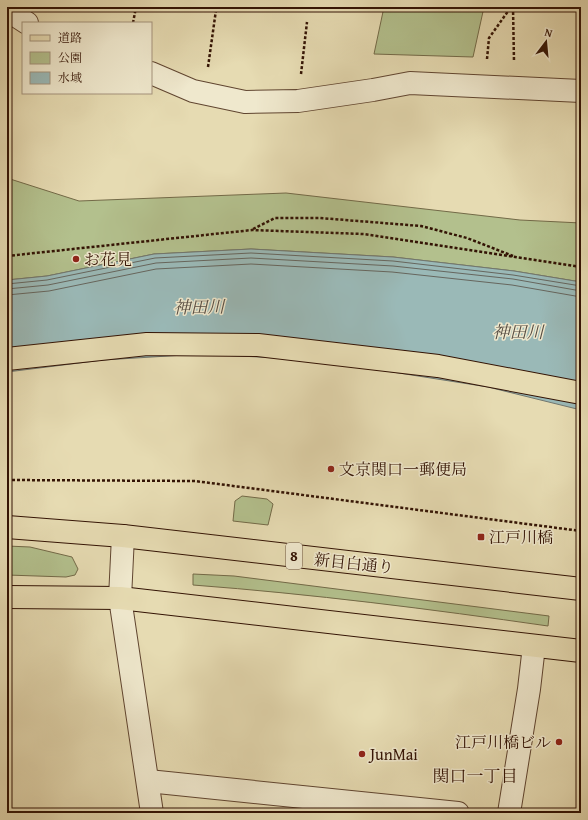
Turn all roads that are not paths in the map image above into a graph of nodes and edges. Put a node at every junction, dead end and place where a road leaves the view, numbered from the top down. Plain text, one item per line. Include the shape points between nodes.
1 (7, 10) edge
2 (25, 22) edge
3 (152, 73) edge
4 (581, 92) edge
5 (7, 359) edge
6 (581, 393) edge
7 (7, 527) edge
8 (123, 536) junction
9 (581, 589) edge
10 (7, 597) edge
11 (120, 598) junction
12 (534, 646) junction
13 (581, 651) edge
14 (148, 781) junction
15 (152, 813) edge
16 (458, 813) edge
17 (509, 813) edge

1 - 2 street
3 - 4 street via 193,91 246,102 298,100 410,83
5 - 6 main road via 147,344 258,345 438,366
7 - 8 main road, 新目白通り / 8
8 - 9 main road, 新目白通り / 8
8 - 11 street
10 - 11 main road
11 - 12 main road
11 - 14 street
12 - 13 main road
12 - 17 street
14 - 15 street
14 - 16 street

